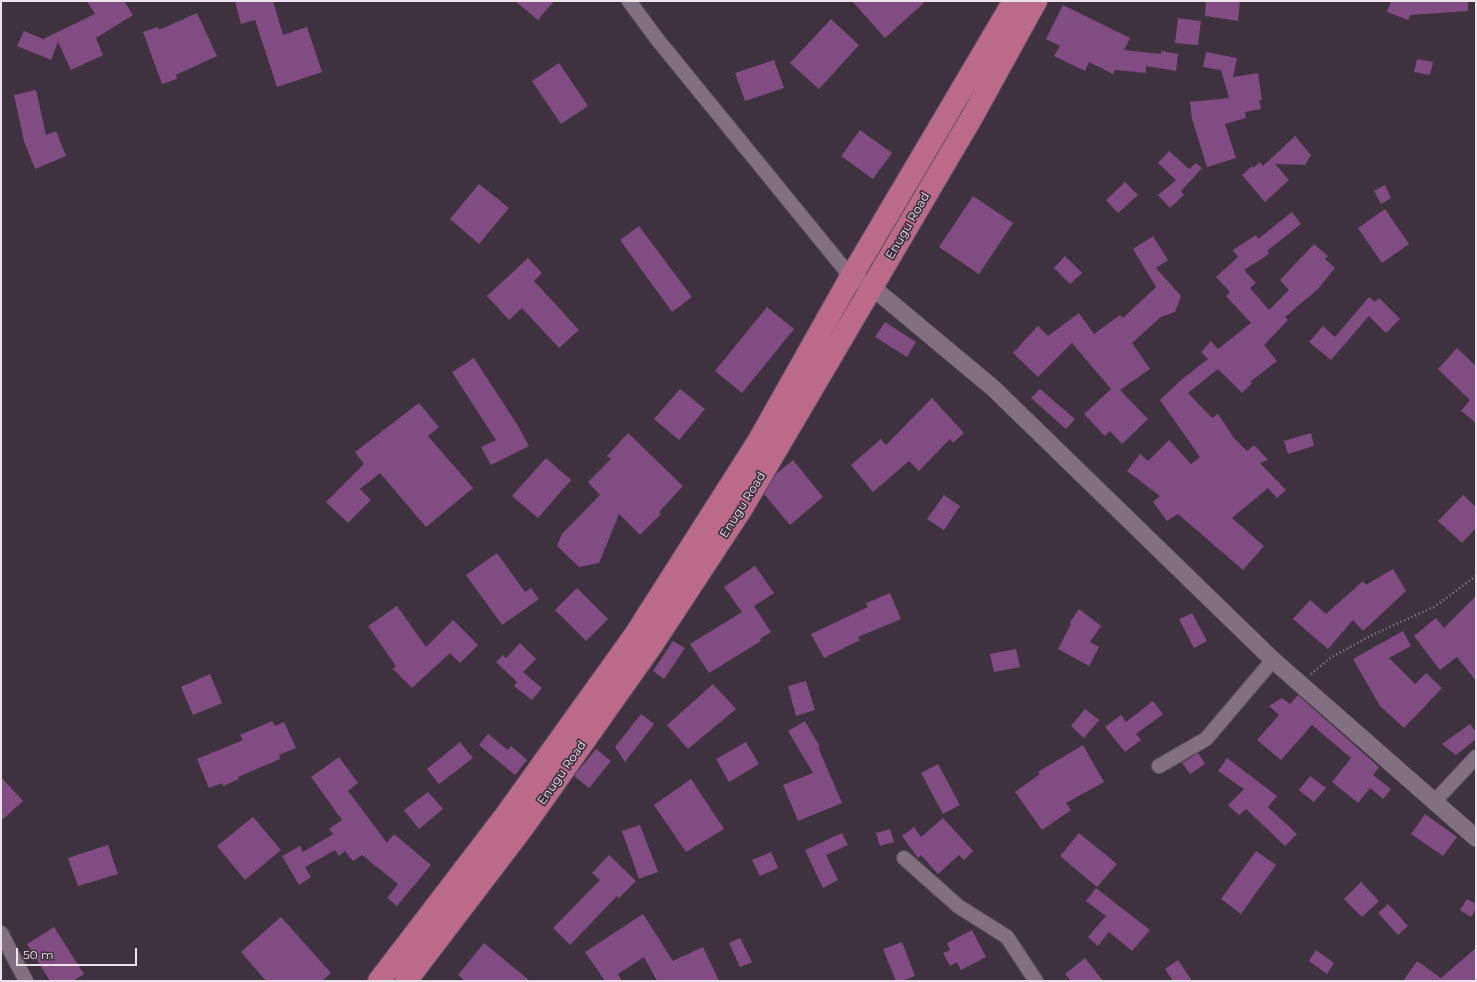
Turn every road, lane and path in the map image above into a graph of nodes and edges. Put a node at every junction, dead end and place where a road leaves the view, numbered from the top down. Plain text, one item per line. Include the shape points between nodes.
1 (629, 1) edge
2 (1014, 1) edge
3 (1036, 1) edge
4 (851, 276) junction
5 (872, 287) junction
6 (1476, 576) edge
7 (1273, 660) junction
8 (1300, 684) junction
9 (1476, 757) edge
10 (1159, 766) dead end
11 (1434, 802) junction
12 (1476, 838) edge
13 (904, 858) dead end
14 (1, 933) edge
15 (26, 981) edge
16 (379, 981) edge
17 (406, 981) edge
18 (1036, 981) edge

1 - 4 street via 657,39
2 - 4 main road
3 - 5 main road, Enugu Road via 972,117
4 - 5 street
4 - 16 main road via 758,442 636,635 506,816
5 - 7 street via 993,388
5 - 17 main road, Enugu Road via 766,468 652,646 524,826
6 - 8 path via 1434,607 1372,635 1330,658
7 - 8 street
7 - 10 street via 1206,739
8 - 11 street
9 - 11 street
11 - 12 street
13 - 18 street via 958,906 1007,937
14 - 15 street

